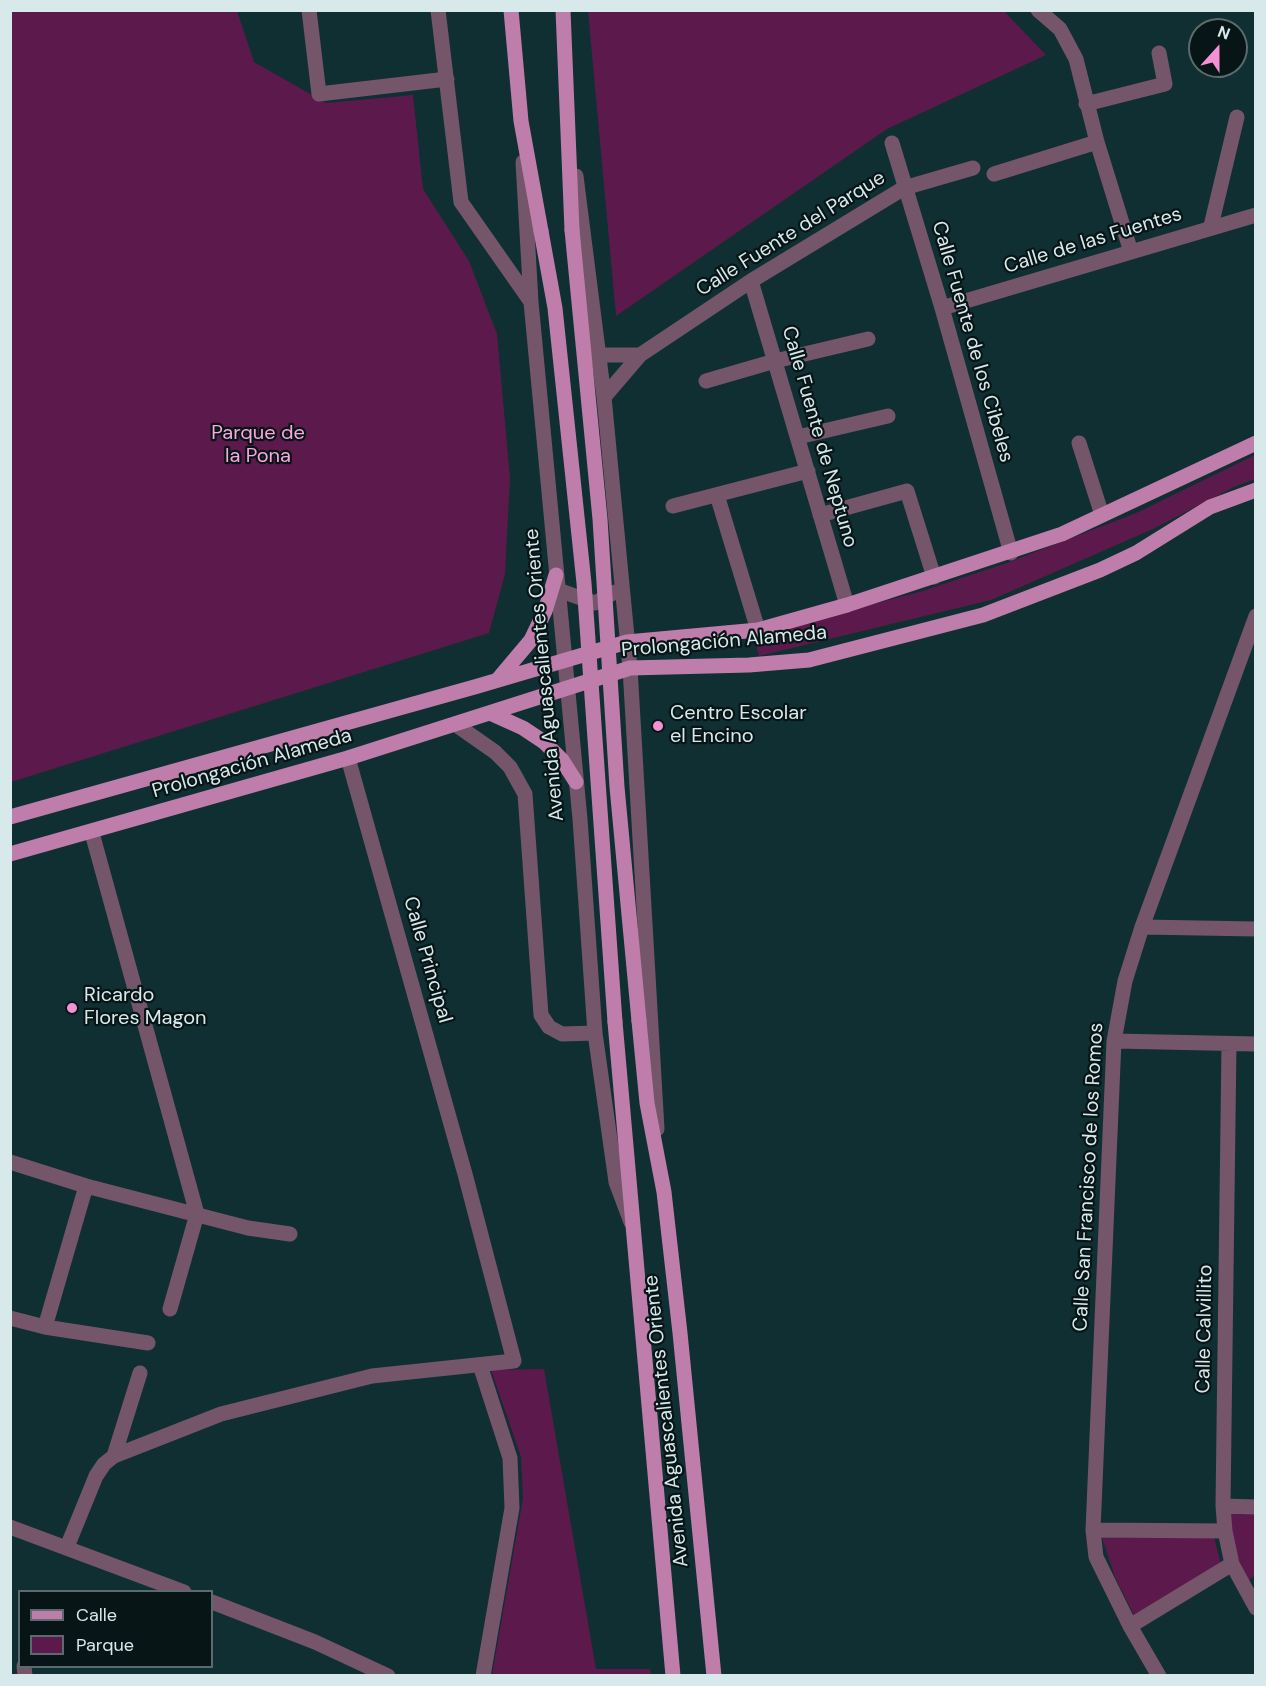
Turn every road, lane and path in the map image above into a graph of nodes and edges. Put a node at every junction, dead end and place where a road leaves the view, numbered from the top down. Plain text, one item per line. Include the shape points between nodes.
1 (309, 10) edge
2 (438, 10) edge
3 (511, 10) edge
4 (562, 10) edge
5 (1038, 10) edge
6 (1160, 53) dead end
7 (447, 79) junction
8 (1086, 104) junction
9 (1237, 117) dead end
10 (521, 121) junction
11 (569, 122) junction
12 (1097, 142) junction
13 (892, 143) dead end
14 (973, 168) dead end
15 (994, 174) dead end
16 (904, 188) junction
17 (1256, 215) edge
18 (1211, 226) junction
19 (1131, 252) junction
20 (751, 281) junction
21 (531, 302) junction
22 (942, 308) junction
23 (868, 339) dead end
24 (599, 355) junction
25 (640, 355) junction
26 (776, 361) junction
27 (706, 381) dead end
28 (604, 398) junction
29 (888, 416) dead end
30 (798, 437) junction
31 (1079, 442) dead end
32 (1256, 443) edge
33 (808, 471) junction
34 (1256, 490) edge
35 (717, 495) junction
36 (673, 506) dead end
37 (820, 515) junction
38 (1102, 515) junction
39 (1011, 553) junction
40 (934, 577) junction
41 (557, 582) junction
42 (622, 582) junction
43 (847, 605) junction
44 (1256, 616) edge
45 (758, 630) junction
46 (627, 642) junction
47 (564, 660) junction
48 (630, 668) junction
49 (496, 681) junction
50 (567, 693) junction
51 (631, 701) junction
52 (492, 714) junction
53 (455, 724) junction
54 (348, 758) junction
55 (576, 782) junction
56 (10, 817) edge
57 (92, 833) junction
58 (10, 854) edge
59 (1142, 927) junction
60 (1256, 929) edge
61 (595, 1033) junction
62 (1114, 1041) junction
63 (1229, 1044) junction
64 (1256, 1044) edge
65 (10, 1162) edge
66 (659, 1162) junction
67 (86, 1186) junction
68 (197, 1214) junction
69 (631, 1222) junction
70 (290, 1234) dead end
71 (170, 1309) dead end
72 (10, 1318) edge
73 (45, 1327) junction
74 (148, 1343) dead end
75 (480, 1365) junction
76 (140, 1373) dead end
77 (114, 1456) junction
78 (1223, 1506) junction
79 (1256, 1507) edge
80 (10, 1527) edge
81 (1093, 1530) junction
82 (1225, 1531) junction
83 (67, 1546) junction
84 (1232, 1564) junction
85 (1250, 1586) edge
86 (178, 1590) edge
87 (213, 1602) edge
88 (1256, 1608) edge
89 (1130, 1626) junction
90 (388, 1676) edge
91 (483, 1676) edge
92 (673, 1676) edge
93 (714, 1676) edge
94 (1159, 1676) edge

1 - 7 street via 319,94
2 - 7 street
3 - 10 main road, Avenida Aguascalientes Oriente
4 - 11 main road, Avenida Aguascalientes Oriente
5 - 8 street via 1060,29 1076,59
6 - 8 street via 1165,84
7 - 21 street via 461,202
8 - 12 street
9 - 18 street
10 - 21 street, Avenida Aguascalientes Oriente
10 - 69 main road, Avenida Aguascalientes Oriente, bridge via 555,308 584,583
11 - 24 street, Avenida Aguascalientes Oriente
11 - 66 main road, Avenida Aguascalientes Oriente, bridge via 572,230 600,519 617,787 647,1103
12 - 15 street
12 - 19 street
13 - 16 street, Calle Fuente de los Cibeles
14 - 16 street, Calle Fuente del Parque
16 - 20 street, Calle Fuente del Parque
16 - 22 street, Calle Fuente de los Cibeles
17 - 18 street, Calle de las Fuentes
18 - 19 street, Calle de las Fuentes
19 - 22 street, Calle de las Fuentes
20 - 25 street, Calle Fuente del Parque
20 - 26 street, Calle Fuente de Neptuno
21 - 41 street, Avenida Aguascalientes Oriente
22 - 39 street, Calle Fuente de los Cibeles
23 - 26 street
24 - 25 street
24 - 28 street, Avenida Aguascalientes Oriente
25 - 28 street, Calle Fuente del Parque
26 - 27 street
26 - 30 street, Calle Fuente de Neptuno
28 - 42 street, Avenida Aguascalientes Oriente
29 - 30 street
30 - 33 street, Calle Fuente de Neptuno
31 - 38 street
32 - 38 main road, Prolongación Alameda
33 - 35 street
33 - 37 street, Calle Fuente de Neptuno
34 - 48 main road, Prolongación Alameda via 1210,507 1127,557 983,615 809,660
35 - 36 street
35 - 45 street
37 - 40 street via 907,491
37 - 43 street, Calle Fuente de Neptuno
38 - 39 main road, Prolongación Alameda
39 - 40 main road, Prolongación Alameda
40 - 43 main road, Prolongación Alameda
41 - 42 street via 595,603 614,593
41 - 47 street, Avenida Aguascalientes Oriente
41 - 49 main road via 531,640
42 - 46 street, Avenida Aguascalientes Oriente
43 - 45 main road, Prolongación Alameda
44 - 59 street, Calle San Francisco de los Romos
45 - 46 main road, Prolongación Alameda
46 - 47 main road, Prolongación Alameda
46 - 48 street, Avenida Aguascalientes Oriente
47 - 49 main road, Prolongación Alameda
47 - 50 street, Avenida Aguascalientes Oriente
48 - 50 main road, Prolongación Alameda
48 - 51 street, Avenida Aguascalientes Oriente
49 - 56 main road, Prolongación Alameda
50 - 51 street via 598,686 617,690
50 - 52 main road, Prolongación Alameda
50 - 55 street, Avenida Aguascalientes Oriente
51 - 66 street, Avenida Aguascalientes Oriente
52 - 53 main road, Prolongación Alameda
52 - 55 main road via 544,742
53 - 54 main road, Prolongación Alameda
53 - 61 street via 495,752 510,767 525,794 541,1015 549,1027 562,1034
54 - 57 main road, Prolongación Alameda
54 - 75 street, Calle Principal via 514,1360
55 - 61 street, Avenida Aguascalientes Oriente
57 - 58 main road, Prolongación Alameda
57 - 68 street
59 - 60 street
59 - 62 street, Calle San Francisco de los Romos via 1125,981
61 - 69 street, Avenida Aguascalientes Oriente via 616,1182
62 - 63 street
62 - 81 street, Calle San Francisco de los Romos
63 - 64 street
63 - 78 street, Calle Calvillito
65 - 67 street
66 - 93 main road, Avenida Aguascalientes Oriente
67 - 68 street
67 - 73 street
68 - 70 street via 268,1233
68 - 71 street
69 - 92 main road, Avenida Aguascalientes Oriente
72 - 73 street
73 - 74 street
75 - 77 street via 360,1378 221,1414
75 - 91 street via 510,1458 512,1508
76 - 77 street
77 - 83 street via 96,1476
78 - 79 street
78 - 82 street, Calle Calvillito
80 - 83 street
81 - 82 street
81 - 89 street, Calle San Francisco de los Romos via 1096,1557
82 - 84 street, Calle Calvillito
83 - 86 street
84 - 85 street, Calle Calvillito
84 - 89 street
85 - 88 street, Calle Calvillito
87 - 90 street via 315,1642
89 - 94 street, Calle San Francisco de los Romos

